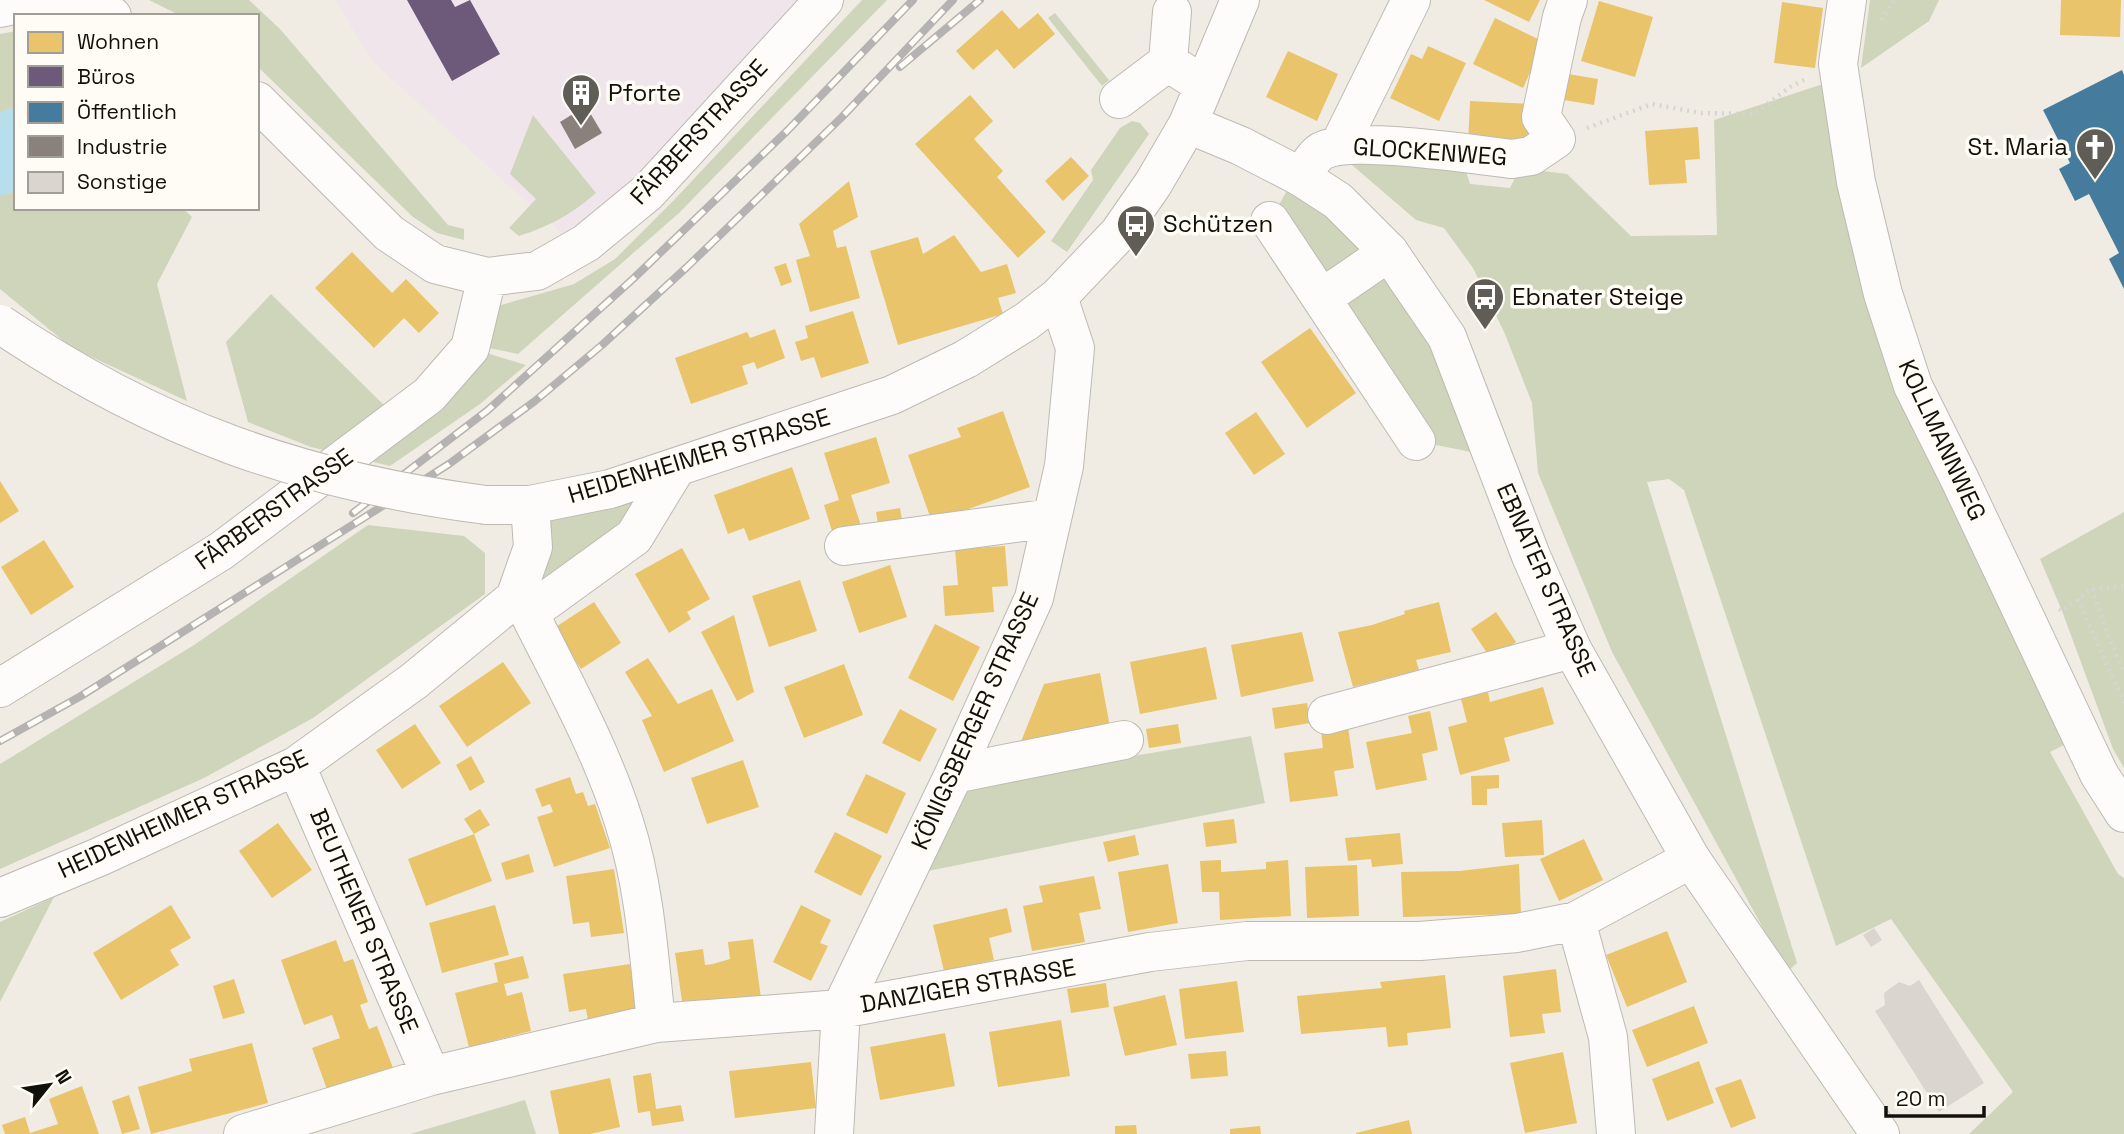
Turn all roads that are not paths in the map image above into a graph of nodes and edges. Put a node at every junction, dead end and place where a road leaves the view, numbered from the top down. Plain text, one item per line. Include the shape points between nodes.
1 (39, 0) edge
2 (824, 0) edge
3 (1240, 0) edge
4 (1411, 0) edge
5 (1568, 0) edge
6 (1847, 0) edge
7 (0, 8) edge
8 (1172, 12) dead end
9 (103, 14) edge
10 (1168, 62) junction
11 (1203, 85) junction
12 (1119, 99) dead end
13 (259, 103) edge
14 (1188, 124) junction
15 (1339, 146) junction
16 (1301, 177) junction
17 (1270, 221) dead end
18 (1389, 252) junction
19 (487, 276) junction
20 (1058, 297) junction
21 (1322, 298) junction
22 (0, 324) edge
23 (1416, 441) dead end
24 (676, 468) junction
25 (530, 505) junction
26 (1052, 518) junction
27 (844, 546) dead end
28 (522, 606) junction
29 (1572, 649) junction
30 (0, 688) edge
31 (1327, 715) dead end
32 (1124, 740) dead end
33 (296, 766) junction
34 (954, 774) junction
35 (2124, 813) edge
36 (1691, 859) junction
37 (0, 898) edge
38 (1576, 921) junction
39 (841, 1009) junction
40 (656, 1023) junction
41 (431, 1076) junction
42 (243, 1134) edge
43 (834, 1134) edge
44 (1616, 1134) edge
45 (1880, 1134) edge

1 - 7 street
1 - 9 street
2 - 19 street, FÄRBERSTRASSE via 648,192 586,243 537,271
3 - 11 street, HEIDENHEIMER STRASSE
4 - 15 street, GLOCKENWEG
5 - 15 street, GLOCKENWEG via 1541,117 1556,139 1531,156 1513,159 1389,146
6 - 35 street, KOLLMANNWEG via 1838,64 1856,182 1883,294 1913,386 1960,480 2054,634 2099,774
8 - 10 street
10 - 11 street
10 - 12 street
11 - 14 street, HEIDENHEIMER STRASSE
13 - 19 street, FÄRBERSTRASSE via 389,233 436,264
14 - 16 street, EBNATER STRASSE
14 - 20 street, HEIDENHEIMER STRASSE via 1119,233
15 - 16 street, GLOCKENWEG via 1320,151
16 - 18 street, EBNATER STRASSE via 1338,201
17 - 21 street
18 - 21 street
18 - 29 street, EBNATER STRASSE via 1447,337
19 - 30 street, FÄRBERSTRASSE via 470,348 429,395 221,551
20 - 24 street, HEIDENHEIMER STRASSE via 966,359 892,395
20 - 26 street, KÖNIGSBERGER STRASSE via 1075,348 1064,466
21 - 23 street
22 - 25 street, HEIDENHEIMER STRASSE, bridge via 106,390 231,446 363,485 486,505
24 - 25 street, HEIDENHEIMER STRASSE via 610,489
24 - 28 street, HEIDENHEIMER STRASSE via 634,537
25 - 28 street via 533,547
26 - 27 street
26 - 34 street, KÖNIGSBERGER STRASSE via 1034,598
28 - 33 street, HEIDENHEIMER STRASSE
28 - 40 street via 596,747 625,824 643,903
29 - 31 street
29 - 36 street, EBNATER STRASSE
32 - 34 street
33 - 37 street, HEIDENHEIMER STRASSE
33 - 41 street, BEUTHENER STRASSE
34 - 39 street, KÖNIGSBERGER STRASSE
36 - 38 street, DANZIGER STRASSE
36 - 45 street, EBNATER STRASSE
38 - 39 street, DANZIGER STRASSE via 1517,933 1420,941 1247,941 1150,952
38 - 44 street via 1608,1037
39 - 40 street, DANZIGER STRASSE
39 - 43 street, KÖNIGSBERGER STRASSE
40 - 41 street, DANZIGER STRASSE
41 - 42 street, DANZIGER STRASSE

